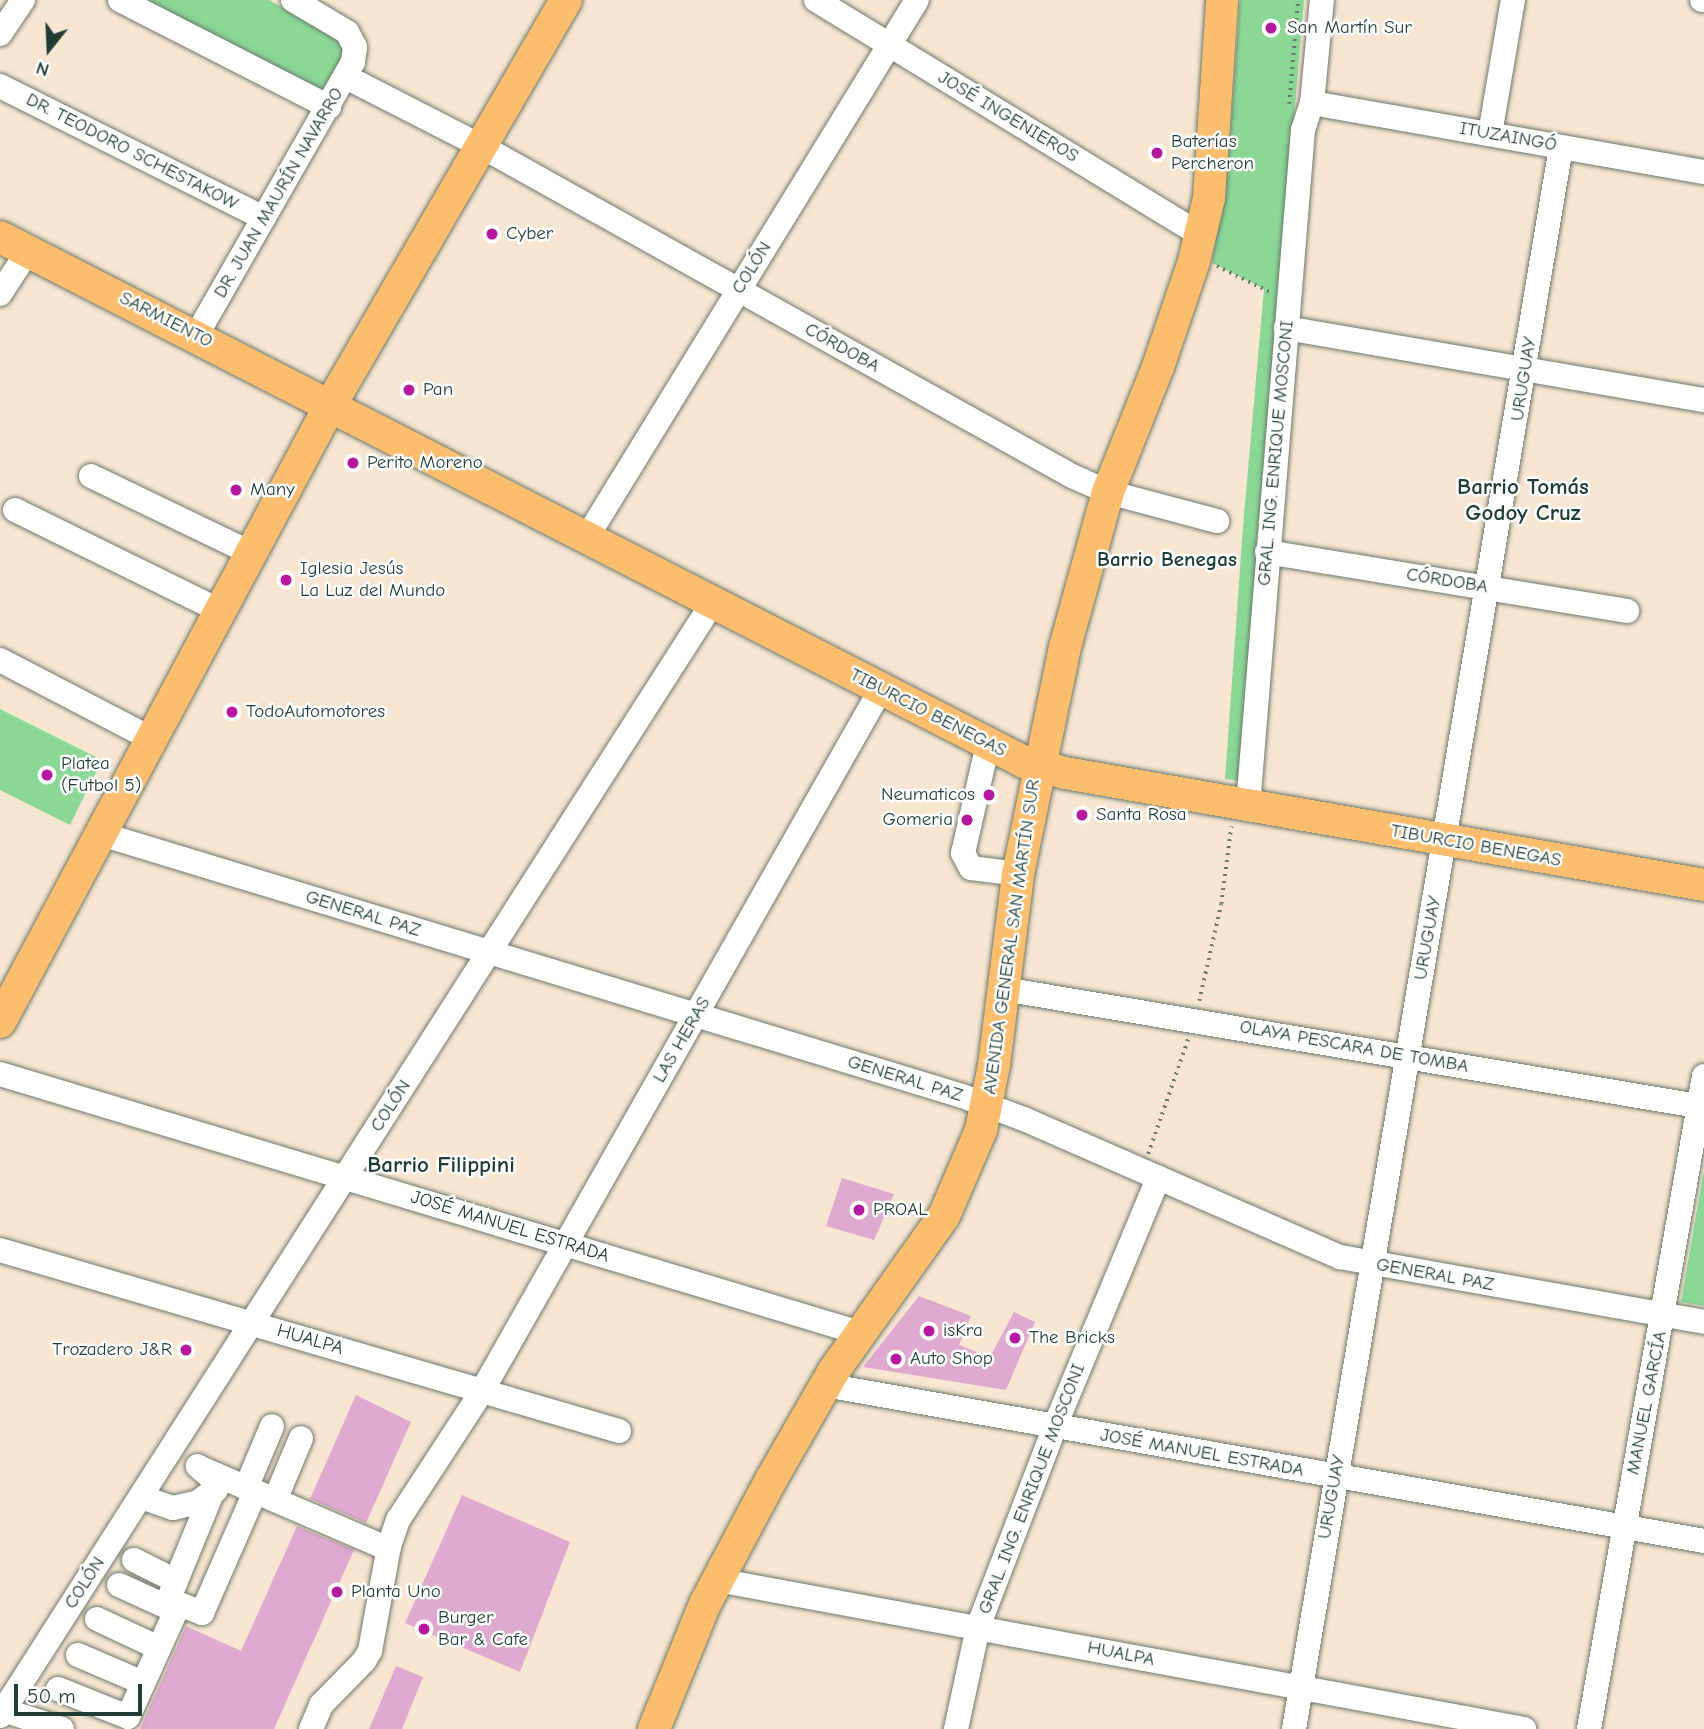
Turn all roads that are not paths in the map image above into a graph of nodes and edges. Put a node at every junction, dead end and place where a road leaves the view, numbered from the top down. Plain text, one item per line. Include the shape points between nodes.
1 (23, 0) edge
2 (120, 0) edge
3 (293, 0) edge
4 (566, 0) edge
5 (816, 0) edge
6 (917, 0) edge
7 (1222, 0) edge
8 (1322, 0) edge
9 (1513, 0) edge
10 (0, 34) edge
11 (890, 45) junction
12 (346, 77) junction
13 (0, 86) edge
14 (1312, 103) junction
15 (329, 107) junction
16 (1490, 134) junction
17 (479, 145) junction
18 (1561, 146) junction
19 (1704, 172) edge
20 (264, 218) junction
21 (1200, 234) junction
22 (0, 237) edge
23 (28, 251) junction
24 (739, 290) junction
25 (0, 294) edge
26 (1286, 328) junction
27 (196, 336) junction
28 (1525, 370) junction
29 (1704, 400) edge
30 (331, 404) junction
31 (91, 476) dead end
32 (1108, 492) junction
33 (15, 510) dead end
34 (1217, 521) dead end
35 (587, 537) junction
36 (1267, 552) junction
37 (251, 553) junction
38 (1489, 587) junction
39 (713, 602) junction
40 (220, 611) junction
41 (1627, 611) dead end
42 (0, 660) edge
43 (881, 689) junction
44 (152, 739) junction
45 (988, 744) junction
46 (1038, 766) junction
47 (1248, 806) junction
48 (102, 834) junction
49 (1445, 840) junction
50 (1018, 874) junction
51 (1704, 885) edge
52 (490, 952) junction
53 (1003, 989) junction
54 (695, 1015) junction
55 (0, 1022) edge
56 (1408, 1057) junction
57 (0, 1074) edge
58 (1704, 1076) edge
59 (987, 1105) junction
60 (1701, 1106) edge
61 (345, 1177) junction
62 (1158, 1178) junction
63 (567, 1244) junction
64 (0, 1250) edge
65 (1373, 1265) junction
66 (1664, 1315) junction
67 (1704, 1322) edge
68 (252, 1324) junction
69 (860, 1333) junction
70 (825, 1385) junction
71 (482, 1391) junction
72 (272, 1426) dead end
73 (1055, 1426) junction
74 (620, 1431) dead end
75 (302, 1438) dead end
76 (169, 1452) junction
77 (1335, 1478) junction
78 (208, 1480) junction
79 (253, 1491) junction
80 (141, 1497) junction
81 (1624, 1527) junction
82 (1704, 1541) edge
83 (389, 1549) junction
84 (134, 1560) dead end
85 (717, 1580) junction
86 (176, 1581) junction
87 (119, 1585) dead end
88 (171, 1609) junction
89 (97, 1619) dead end
90 (978, 1627) junction
91 (159, 1648) junction
92 (78, 1655) dead end
93 (143, 1684) junction
94 (1301, 1688) junction
95 (58, 1689) dead end
96 (1, 1711) edge
97 (62, 1729) edge
98 (311, 1729) edge
99 (654, 1729) edge
100 (956, 1729) edge
101 (1294, 1729) edge
102 (1524, 1729) edge
103 (1589, 1729) edge

1 - 10 street
2 - 15 street
3 - 12 street, DR. JUAN MAURÍN NAVARRO via 351,37 355,47
4 - 17 main road
5 - 11 street, JOSÉ INGENIEROS
6 - 11 street, COLÓN
7 - 21 main road, AVENIDA GENERAL SAN MARTÍN SUR via 1209,198
8 - 14 street, GRAL. ING. ENRIQUE MOSCONI
9 - 16 street
11 - 21 street, JOSÉ INGENIEROS
11 - 24 street, COLÓN
12 - 15 street, DR. JUAN MAURÍN NAVARRO
12 - 17 street, CÓRDOBA
13 - 20 street, DR. TEODORO SCHESTAKOW
14 - 16 street, ITUZAINGÓ
14 - 26 street, GRAL. ING. ENRIQUE MOSCONI via 1303,130
15 - 20 street, DR. JUAN MAURÍN NAVARRO
16 - 18 street, ITUZAINGÓ
17 - 24 street, CÓRDOBA
17 - 30 main road
18 - 19 street, ITUZAINGÓ
18 - 28 street, URUGUAY
20 - 27 street, DR. JUAN MAURÍN NAVARRO
21 - 32 main road, AVENIDA GENERAL SAN MARTÍN SUR via 1158,367
22 - 23 main road, SARMIENTO
23 - 25 street
23 - 27 main road, SARMIENTO
24 - 32 street, CÓRDOBA
24 - 35 street, COLÓN
26 - 28 street
26 - 36 street, GRAL. ING. ENRIQUE MOSCONI
27 - 30 main road, SARMIENTO
28 - 29 street
28 - 38 street, URUGUAY
30 - 35 main road, TIBURCIO BENEGAS
30 - 37 main road
31 - 37 street
32 - 34 street, CÓRDOBA
32 - 46 main road, AVENIDA GENERAL SAN MARTÍN SUR
33 - 40 street
35 - 39 main road, TIBURCIO BENEGAS
36 - 38 street, CÓRDOBA
36 - 47 street, GRAL. ING. ENRIQUE MOSCONI
37 - 40 main road
38 - 41 street, CÓRDOBA
38 - 49 street, URUGUAY
39 - 43 main road, TIBURCIO BENEGAS
39 - 52 street, COLÓN
40 - 44 main road
42 - 44 street
43 - 45 main road, TIBURCIO BENEGAS
43 - 54 street, LAS HERAS
44 - 48 main road
45 - 46 main road, TIBURCIO BENEGAS
45 - 50 street via 962,853 971,869
46 - 47 main road, TIBURCIO BENEGAS
46 - 50 main road, AVENIDA GENERAL SAN MARTÍN SUR
47 - 49 main road, TIBURCIO BENEGAS
48 - 52 street, GENERAL PAZ
48 - 55 main road
49 - 51 main road, TIBURCIO BENEGAS
49 - 56 street, URUGUAY
50 - 53 main road, AVENIDA GENERAL SAN MARTÍN SUR
52 - 54 street, GENERAL PAZ
52 - 61 street, COLÓN
53 - 56 street, OLAYA PESCARA DE TOMBA
53 - 59 main road, AVENIDA GENERAL SAN MARTÍN SUR
54 - 59 street, GENERAL PAZ
54 - 63 street, LAS HERAS
56 - 60 street, OLAYA PESCARA DE TOMBA
56 - 65 street, URUGUAY
57 - 61 street, JOSÉ MANUEL ESTRADA
58 - 60 street, MANUEL GARCÍA
59 - 62 street, GENERAL PAZ
59 - 69 main road, AVENIDA GENERAL SAN MARTÍN SUR via 966,1170 944,1216
60 - 66 street, MANUEL GARCÍA
61 - 63 street, JOSÉ MANUEL ESTRADA
61 - 68 street, COLÓN
62 - 65 street, GENERAL PAZ via 1340,1257
62 - 73 street, GRAL. ING. ENRIQUE MOSCONI
63 - 69 street, JOSÉ MANUEL ESTRADA
63 - 71 street, LAS HERAS
64 - 68 street, HUALPA
65 - 66 street, GENERAL PAZ
65 - 77 street, URUGUAY
66 - 67 street, GENERAL PAZ
66 - 81 street, MANUEL GARCÍA
68 - 71 street, HUALPA
68 - 76 street, COLÓN
69 - 70 main road, AVENIDA GENERAL SAN MARTÍN SUR
70 - 73 street, JOSÉ MANUEL ESTRADA
70 - 85 main road, AVENIDA GENERAL SAN MARTÍN SUR
71 - 74 street, HUALPA
71 - 83 street, LAS HERAS via 398,1520
72 - 79 street
73 - 77 street, JOSÉ MANUEL ESTRADA
73 - 90 street, GRAL. ING. ENRIQUE MOSCONI
75 - 79 street
76 - 78 street
76 - 80 street, COLÓN
77 - 81 street, JOSÉ MANUEL ESTRADA
77 - 94 street, URUGUAY
78 - 79 street
78 - 80 street via 198,1502 173,1508
78 - 86 street
79 - 83 street
79 - 88 street via 202,1613 179,1604
80 - 96 street, COLÓN
81 - 82 street, JOSÉ MANUEL ESTRADA
81 - 103 street, MANUEL GARCÍA
83 - 98 street, LAS HERAS via 370,1651 321,1705
84 - 86 street
85 - 90 street, HUALPA
85 - 99 main road, AVENIDA GENERAL SAN MARTÍN SUR
86 - 88 street
87 - 88 street
88 - 91 street
89 - 91 street
90 - 94 street, HUALPA
90 - 100 street, GRAL. ING. ENRIQUE MOSCONI
91 - 93 street
92 - 93 street
93 - 95 street via 128,1717
94 - 101 street, URUGUAY
94 - 102 street, HUALPA
96 - 97 street

